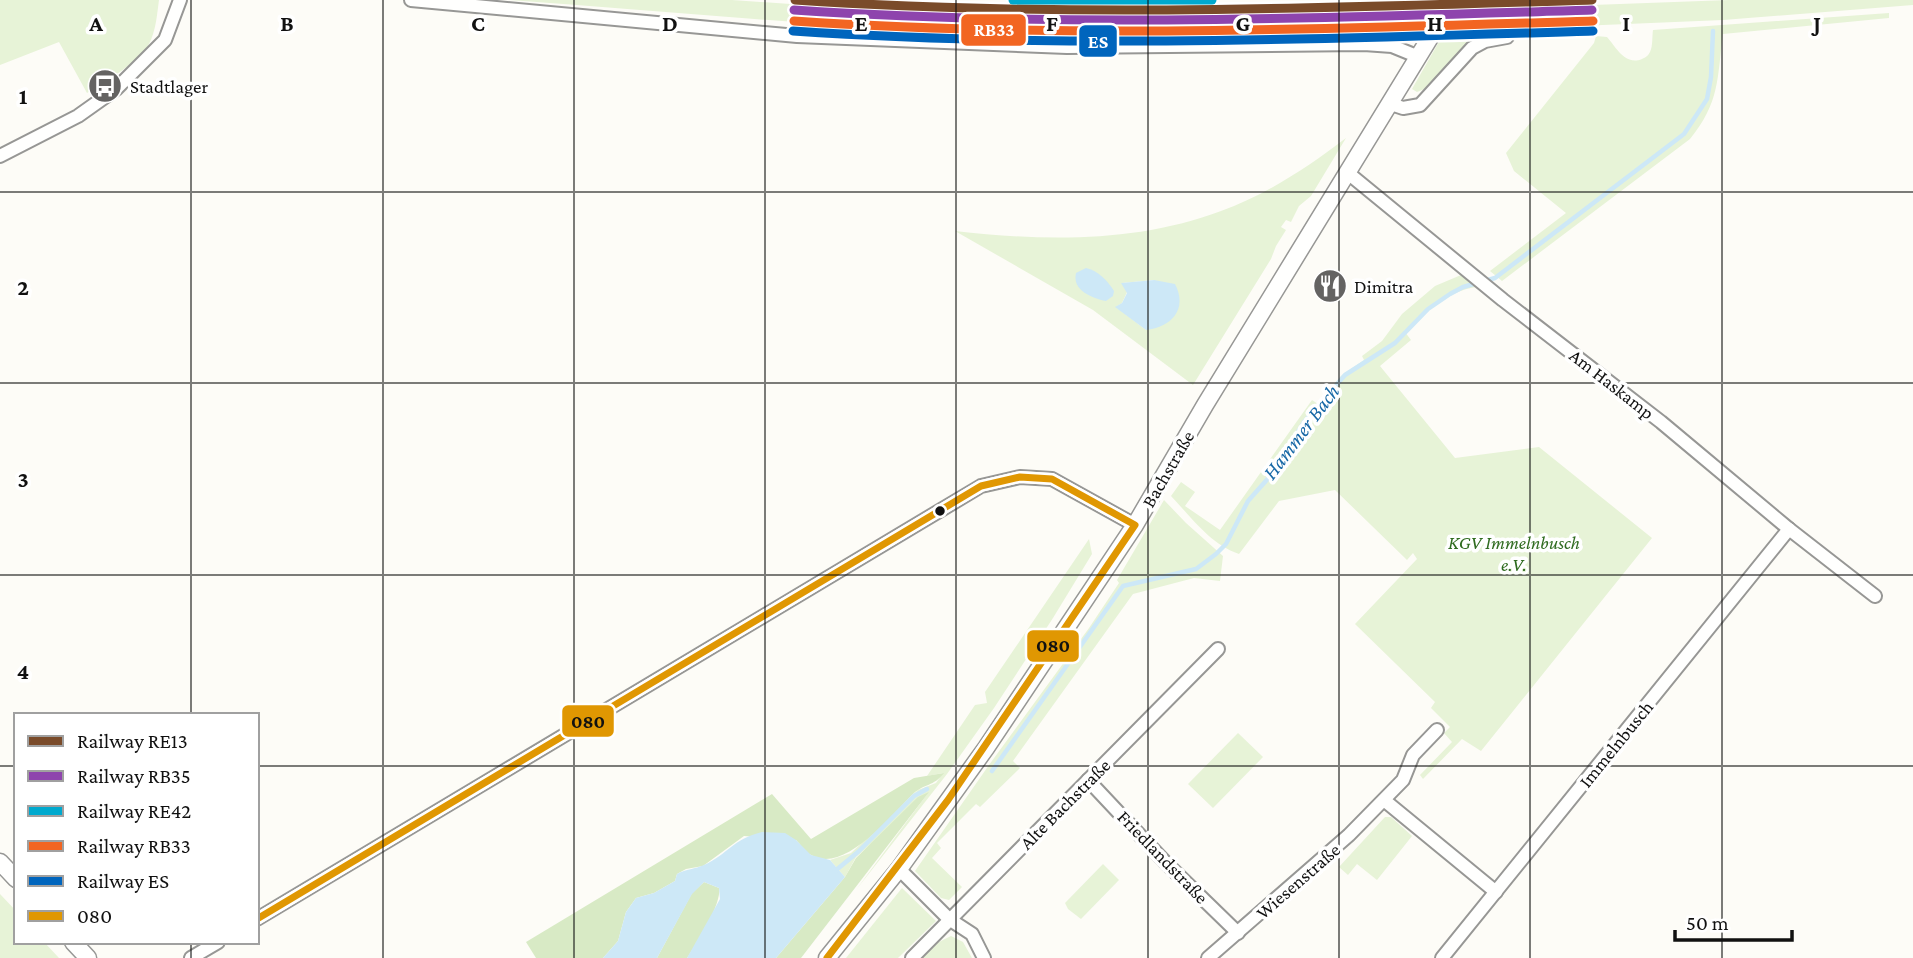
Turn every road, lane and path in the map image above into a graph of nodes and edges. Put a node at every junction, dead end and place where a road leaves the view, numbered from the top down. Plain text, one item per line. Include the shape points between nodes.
1 (180, 0) edge
2 (411, 0) edge
3 (1453, 0) edge
4 (1507, 37) dead end
5 (1419, 57) junction
6 (1391, 104) junction
7 (0, 156) edge
8 (1348, 173) junction
9 (1135, 525) junction
10 (1789, 529) junction
11 (1875, 596) dead end
12 (1218, 649) dead end
13 (1437, 730) dead end
14 (1088, 780) junction
15 (1384, 800) junction
16 (0, 862) edge
17 (899, 869) junction
18 (14, 877) edge
19 (1496, 892) junction
20 (259, 918) edge
21 (949, 919) junction
22 (1238, 933) junction
23 (75, 944) edge
24 (215, 944) edge
25 (88, 958) edge
26 (191, 958) edge
27 (827, 958) edge
28 (912, 958) edge
29 (984, 958) edge
30 (1208, 958) edge
31 (1442, 958) edge

1 - 7 street via 165,40 116,89 78,116
2 - 5 street via 797,36 1067,47 1371,44 1392,46
3 - 5 street, Bachstraße
4 - 6 street via 1472,48 1420,105 1403,108
5 - 6 street, Bachstraße
6 - 8 street, Bachstraße
8 - 9 street, Bachstraße
8 - 10 street, Am Haskamp
9 - 17 street, Bachstraße
9 - 20 street via 1052,479 1020,477 981,486
10 - 11 street, Am Haskamp
10 - 19 street, Immelnbusch
12 - 14 street, Alte Bachstraße
13 - 15 street, Wiesenstraße via 1413,755 1403,780
14 - 21 street, Alte Bachstraße
14 - 22 street, Friedlandstraße
15 - 19 street
15 - 22 street, Wiesenstraße
16 - 18 street
17 - 21 street
17 - 27 street, Bachstraße
19 - 31 street, Immelnbusch
21 - 28 street, Alte Bachstraße
21 - 29 street via 972,934
22 - 30 street, Wiesenstraße
23 - 25 street
24 - 26 street

